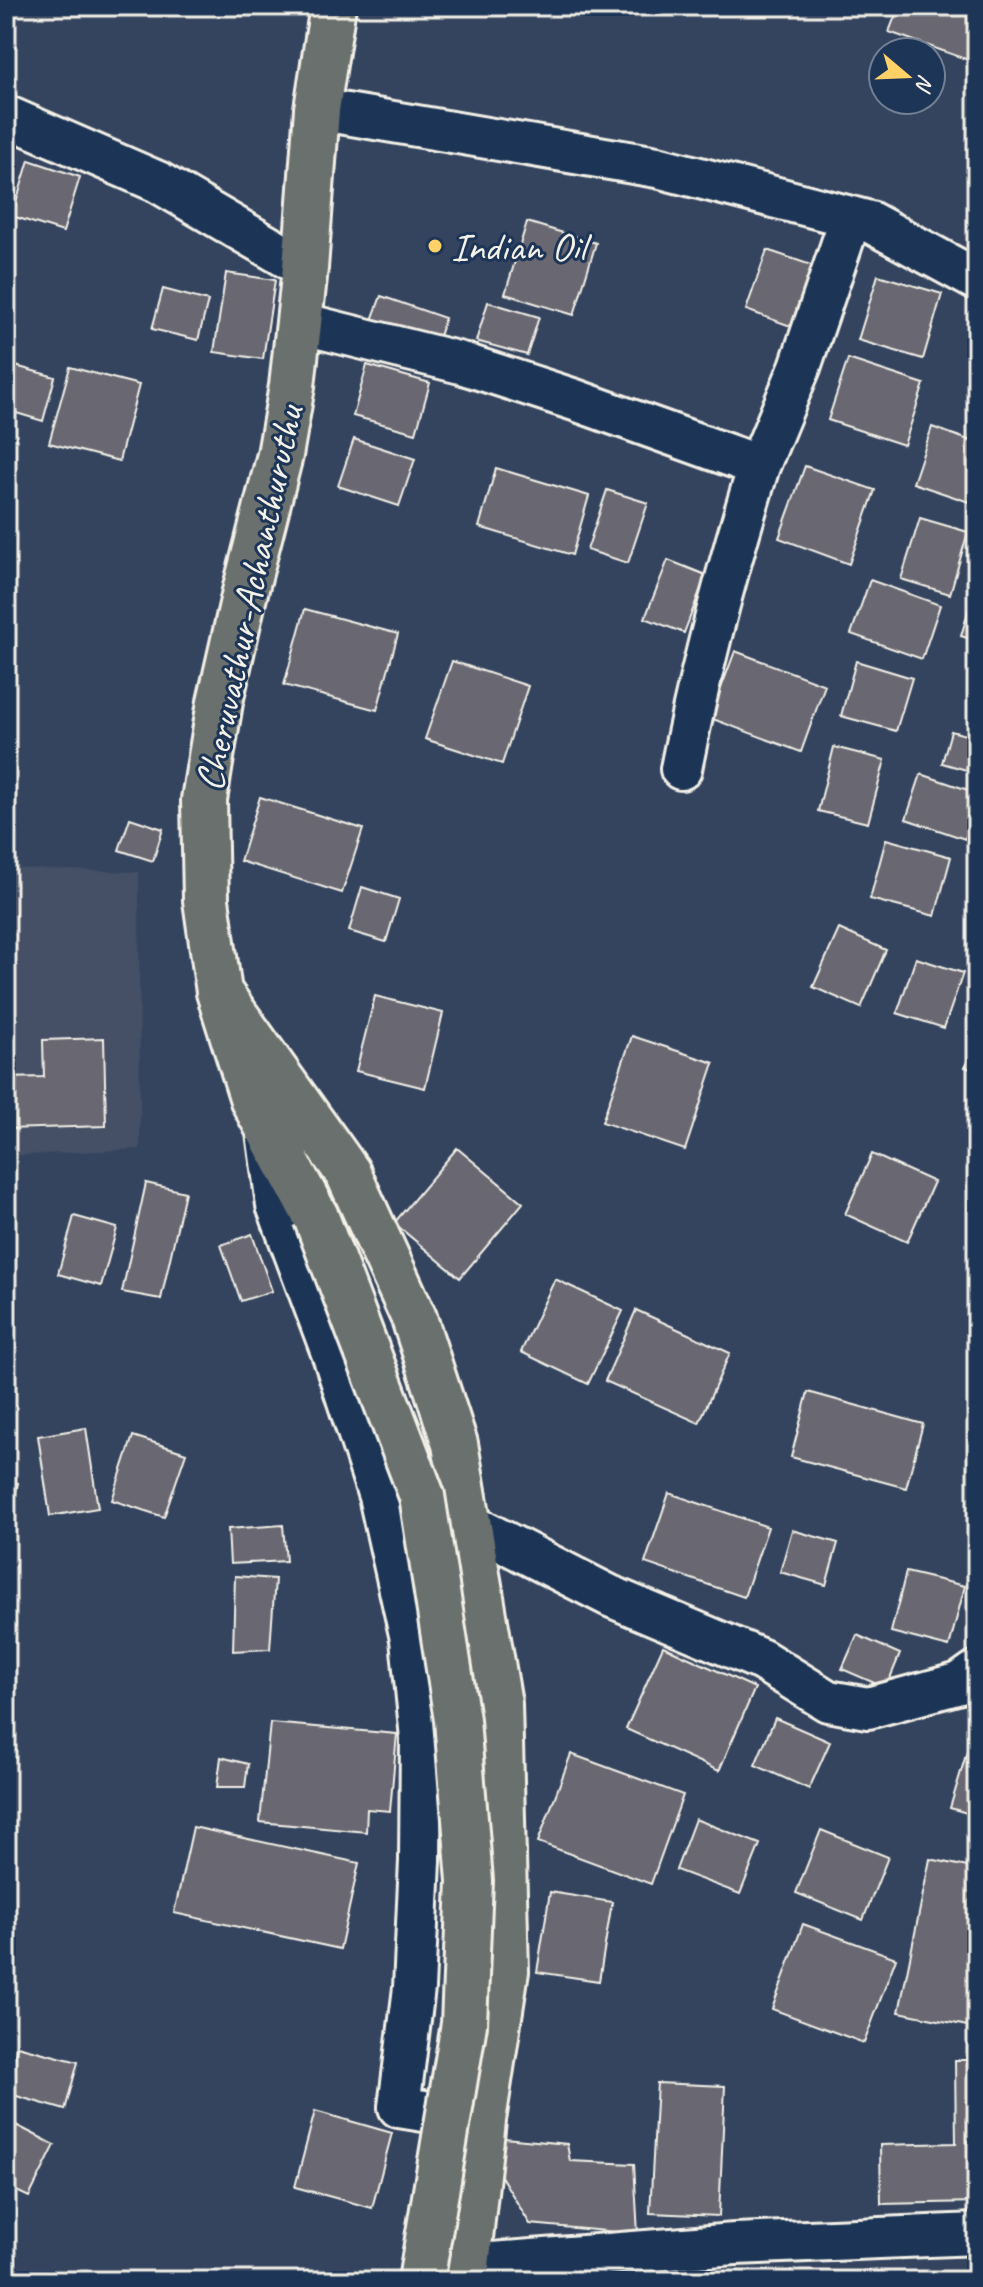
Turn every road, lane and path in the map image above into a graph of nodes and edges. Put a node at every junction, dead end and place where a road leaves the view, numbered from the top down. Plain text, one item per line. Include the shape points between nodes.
1 (333, 6) edge
2 (317, 109) junction
3 (6, 116) edge
4 (851, 217) junction
5 (305, 268) junction
6 (977, 280) edge
7 (300, 323) junction
8 (759, 466) junction
9 (681, 769) dead end
10 (219, 992) junction
11 (266, 1124) junction
12 (469, 1524) junction
13 (977, 1671) edge
14 (483, 2120) junction
15 (977, 2234) edge
16 (466, 2273) edge
17 (421, 2281) edge

1 - 2 main road, Cheruvathur-Achanthuruthu
2 - 4 street via 657,167
2 - 5 main road, Cheruvathur-Achanthuruthu
3 - 5 street via 158,182
4 - 6 street via 870,222
4 - 8 street via 800,367
5 - 7 main road, Cheruvathur-Achanthuruthu
7 - 8 street via 461,363
7 - 10 main road, Cheruvathur-Achanthuruthu via 280,455 224,686 204,800 206,900
8 - 9 street via 698,679
10 - 11 main road, Cheruvathur-Achanthuruthu via 253,1100
10 - 12 main road via 348,1173 414,1318 455,1444
11 - 14 street via 277,1205 379,1496 411,1639 421,1738 420,1861 414,1988 399,2107
11 - 17 main road, Cheruvathur-Achanthuruthu, bridge via 316,1217 422,1496 457,1720 470,1881 464,2024
12 - 13 street via 610,1596 762,1660 828,1701 868,1708 960,1683
12 - 14 main road via 499,1704 506,1971
14 - 16 main road
15 - 16 street via 735,2244

